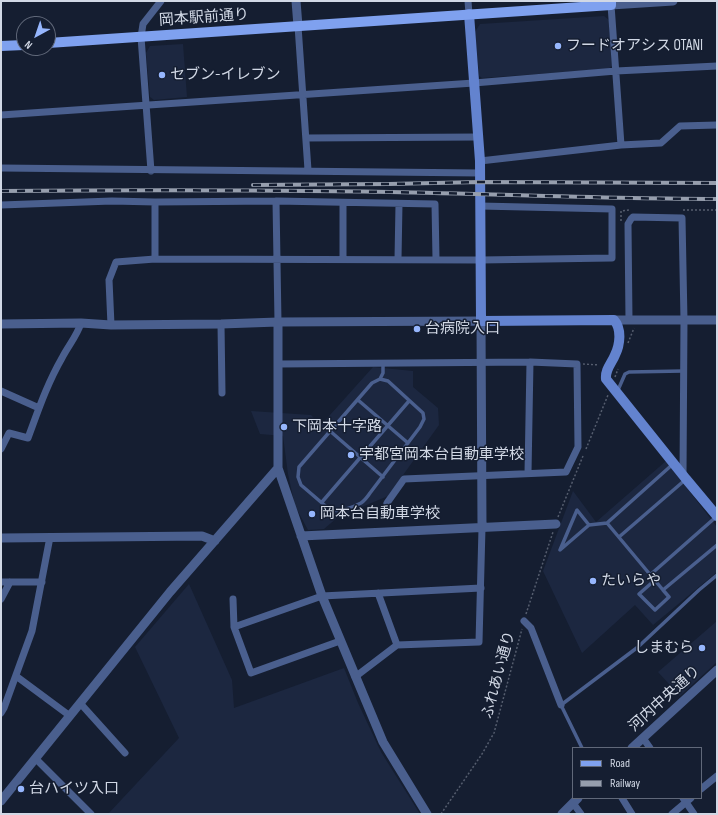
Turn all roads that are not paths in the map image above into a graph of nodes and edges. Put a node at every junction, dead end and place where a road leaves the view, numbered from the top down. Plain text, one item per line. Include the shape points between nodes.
1 (161, 1) edge
2 (296, 1) edge
3 (468, 1) edge
4 (673, 1) edge
5 (611, 3) edge
6 (469, 14) junction
7 (298, 26) junction
8 (141, 37) junction
9 (56, 42) edge
10 (16, 45) edge
11 (1, 46) edge
12 (717, 66) edge
13 (616, 72) junction
14 (474, 83) junction
15 (303, 94) junction
16 (146, 105) junction
17 (1, 115) edge
18 (717, 125) edge
19 (478, 137) junction
20 (306, 138) junction
21 (621, 145) junction
22 (480, 161) junction
23 (1, 168) edge
24 (308, 170) junction
25 (151, 171) junction
26 (480, 173) junction
27 (276, 201) junction
28 (155, 202) junction
29 (343, 203) junction
30 (399, 204) junction
31 (1, 205) edge
32 (480, 206) junction
33 (344, 259) junction
34 (398, 259) junction
35 (436, 259) junction
36 (155, 260) junction
37 (276, 260) junction
38 (481, 260) junction
39 (614, 320) junction
40 (629, 320) junction
41 (684, 320) junction
42 (717, 320) edge
43 (481, 321) junction
44 (278, 322) junction
45 (81, 323) junction
46 (1, 324) edge
47 (221, 324) junction
48 (111, 325) junction
49 (530, 362) junction
50 (482, 363) junction
51 (279, 364) junction
52 (383, 364) junction
53 (683, 371) junction
54 (380, 379) junction
55 (1, 391) edge
56 (222, 393) dead end
57 (616, 393) junction
58 (358, 400) junction
59 (409, 401) junction
60 (39, 408) junction
61 (388, 426) junction
62 (330, 431) junction
63 (408, 443) junction
64 (1, 449) edge
65 (360, 457) junction
66 (673, 464) junction
67 (278, 468) junction
68 (528, 473) junction
69 (482, 475) junction
70 (383, 477) junction
71 (684, 477) junction
72 (322, 502) junction
73 (388, 503) dead end
74 (717, 516) edge
75 (607, 523) junction
76 (589, 525) junction
77 (482, 528) junction
78 (554, 528) road end
79 (301, 536) junction
80 (50, 537) junction
81 (619, 537) junction
82 (1, 538) edge
83 (215, 541) junction
84 (717, 545) edge
85 (650, 575) junction
86 (717, 575) edge
87 (655, 580) junction
88 (1, 582) edge
89 (10, 582) junction
90 (42, 582) junction
91 (481, 588) junction
92 (663, 590) junction
93 (378, 594) junction
94 (322, 596) junction
95 (1, 599) edge
96 (233, 599) dead end
97 (524, 620) road end
98 (234, 627) junction
99 (340, 641) junction
100 (397, 645) junction
101 (716, 673) edge
102 (16, 676) junction
103 (355, 676) junction
104 (80, 704) junction
105 (560, 704) junction
106 (1, 713) edge
107 (70, 716) junction
108 (643, 738) junction
109 (582, 747) edge
110 (633, 747) edge
111 (649, 747) edge
112 (125, 753) dead end
113 (36, 759) junction
114 (717, 776) edge
115 (702, 789) edge
116 (623, 799) edge
117 (686, 799) edge
118 (575, 800) edge
119 (1, 802) edge
120 (91, 814) edge
121 (427, 814) edge
122 (562, 814) edge
123 (581, 814) edge
124 (632, 814) edge
125 (672, 814) edge
126 (694, 814) edge

1 - 8 street via 143,24
2 - 7 street
3 - 6 street
4 - 5 street, 岡本駅前通り
5 - 6 main road, 岡本駅前通り
5 - 13 street
6 - 7 main road, 岡本駅前通り
6 - 14 main road
7 - 8 main road, 岡本駅前通り
7 - 15 street
8 - 9 main road, 岡本駅前通り
8 - 16 street
10 - 11 main road
12 - 13 street
13 - 14 street
13 - 21 street
14 - 15 street
14 - 19 main road
15 - 16 street
15 - 20 street
16 - 17 street
16 - 25 street
18 - 21 street via 680,126 661,143
19 - 20 street
19 - 22 main road
20 - 24 street
21 - 22 street
22 - 26 main road
23 - 25 street
24 - 25 street
24 - 26 street
26 - 32 main road
27 - 28 street
27 - 29 street
27 - 37 street
28 - 31 street via 112,200
28 - 36 street
29 - 30 street
29 - 33 street
30 - 34 street
30 - 35 street via 435,204
32 - 38 main road
32 - 38 street via 612,209 612,258
33 - 34 street
33 - 37 street
34 - 35 street
35 - 38 street
36 - 37 street
36 - 48 street via 116,262 108,280
37 - 44 street
38 - 43 main road
39 - 40 street
39 - 43 main road
39 - 57 main road via 618,330 618,344 606,379
40 - 41 street
40 - 41 street via 628,224 634,217 682,218
41 - 42 street
41 - 53 street
43 - 44 street
43 - 50 street
44 - 47 street
44 - 51 street
45 - 46 street
45 - 48 street
45 - 60 street
47 - 48 street
47 - 56 street
49 - 50 street
49 - 68 street
49 - 68 street via 577,364 578,447 566,472
50 - 52 street
50 - 69 street
51 - 52 street
51 - 67 street
52 - 54 lane
53 - 57 lane via 629,372 625,374
53 - 71 street
54 - 58 lane via 372,383
54 - 59 lane via 388,381
55 - 60 street
57 - 66 main road
58 - 61 lane
58 - 62 lane
59 - 61 lane
59 - 63 lane via 423,413 424,419
60 - 64 street via 28,438 9,433
61 - 63 lane
61 - 65 lane
62 - 65 lane
62 - 72 lane via 299,467 298,477 301,485
63 - 70 lane
65 - 70 lane
65 - 72 lane
66 - 71 main road
66 - 75 lane
67 - 79 street
67 - 83 street
68 - 69 street
69 - 73 street via 404,479
69 - 77 street
70 - 72 lane via 362,502 340,511 334,511
71 - 74 main road
71 - 81 lane
74 - 85 lane
75 - 76 lane
75 - 81 lane
76 - 76 lane via 572,540 560,550 577,510
77 - 78 street
77 - 79 street
77 - 91 street
79 - 94 street
80 - 82 street
80 - 83 street via 202,536
80 - 90 street
81 - 85 lane
83 - 104 street via 170,592
84 - 92 lane
85 - 87 lane
86 - 105 lane via 638,647
87 - 92 lane
87 - 92 lane via 639,594 654,610 669,597
88 - 89 street
89 - 90 street
89 - 95 street
90 - 102 street via 32,631
91 - 93 street
91 - 100 street via 479,642
93 - 94 street
93 - 100 street
94 - 98 street
94 - 99 street
96 - 98 street
97 - 105 street via 531,628
98 - 99 street via 251,673
99 - 103 street
100 - 103 street
101 - 108 street, 河内中央通り
102 - 106 street
102 - 107 street
103 - 121 street via 383,742
104 - 107 street
104 - 112 street
105 - 109 lane
107 - 113 street
108 - 110 street, 河内中央通り
108 - 111 street
113 - 119 street
113 - 120 street
114 - 115 street
116 - 124 street
117 - 125 street
117 - 126 street
118 - 122 street
118 - 123 street

